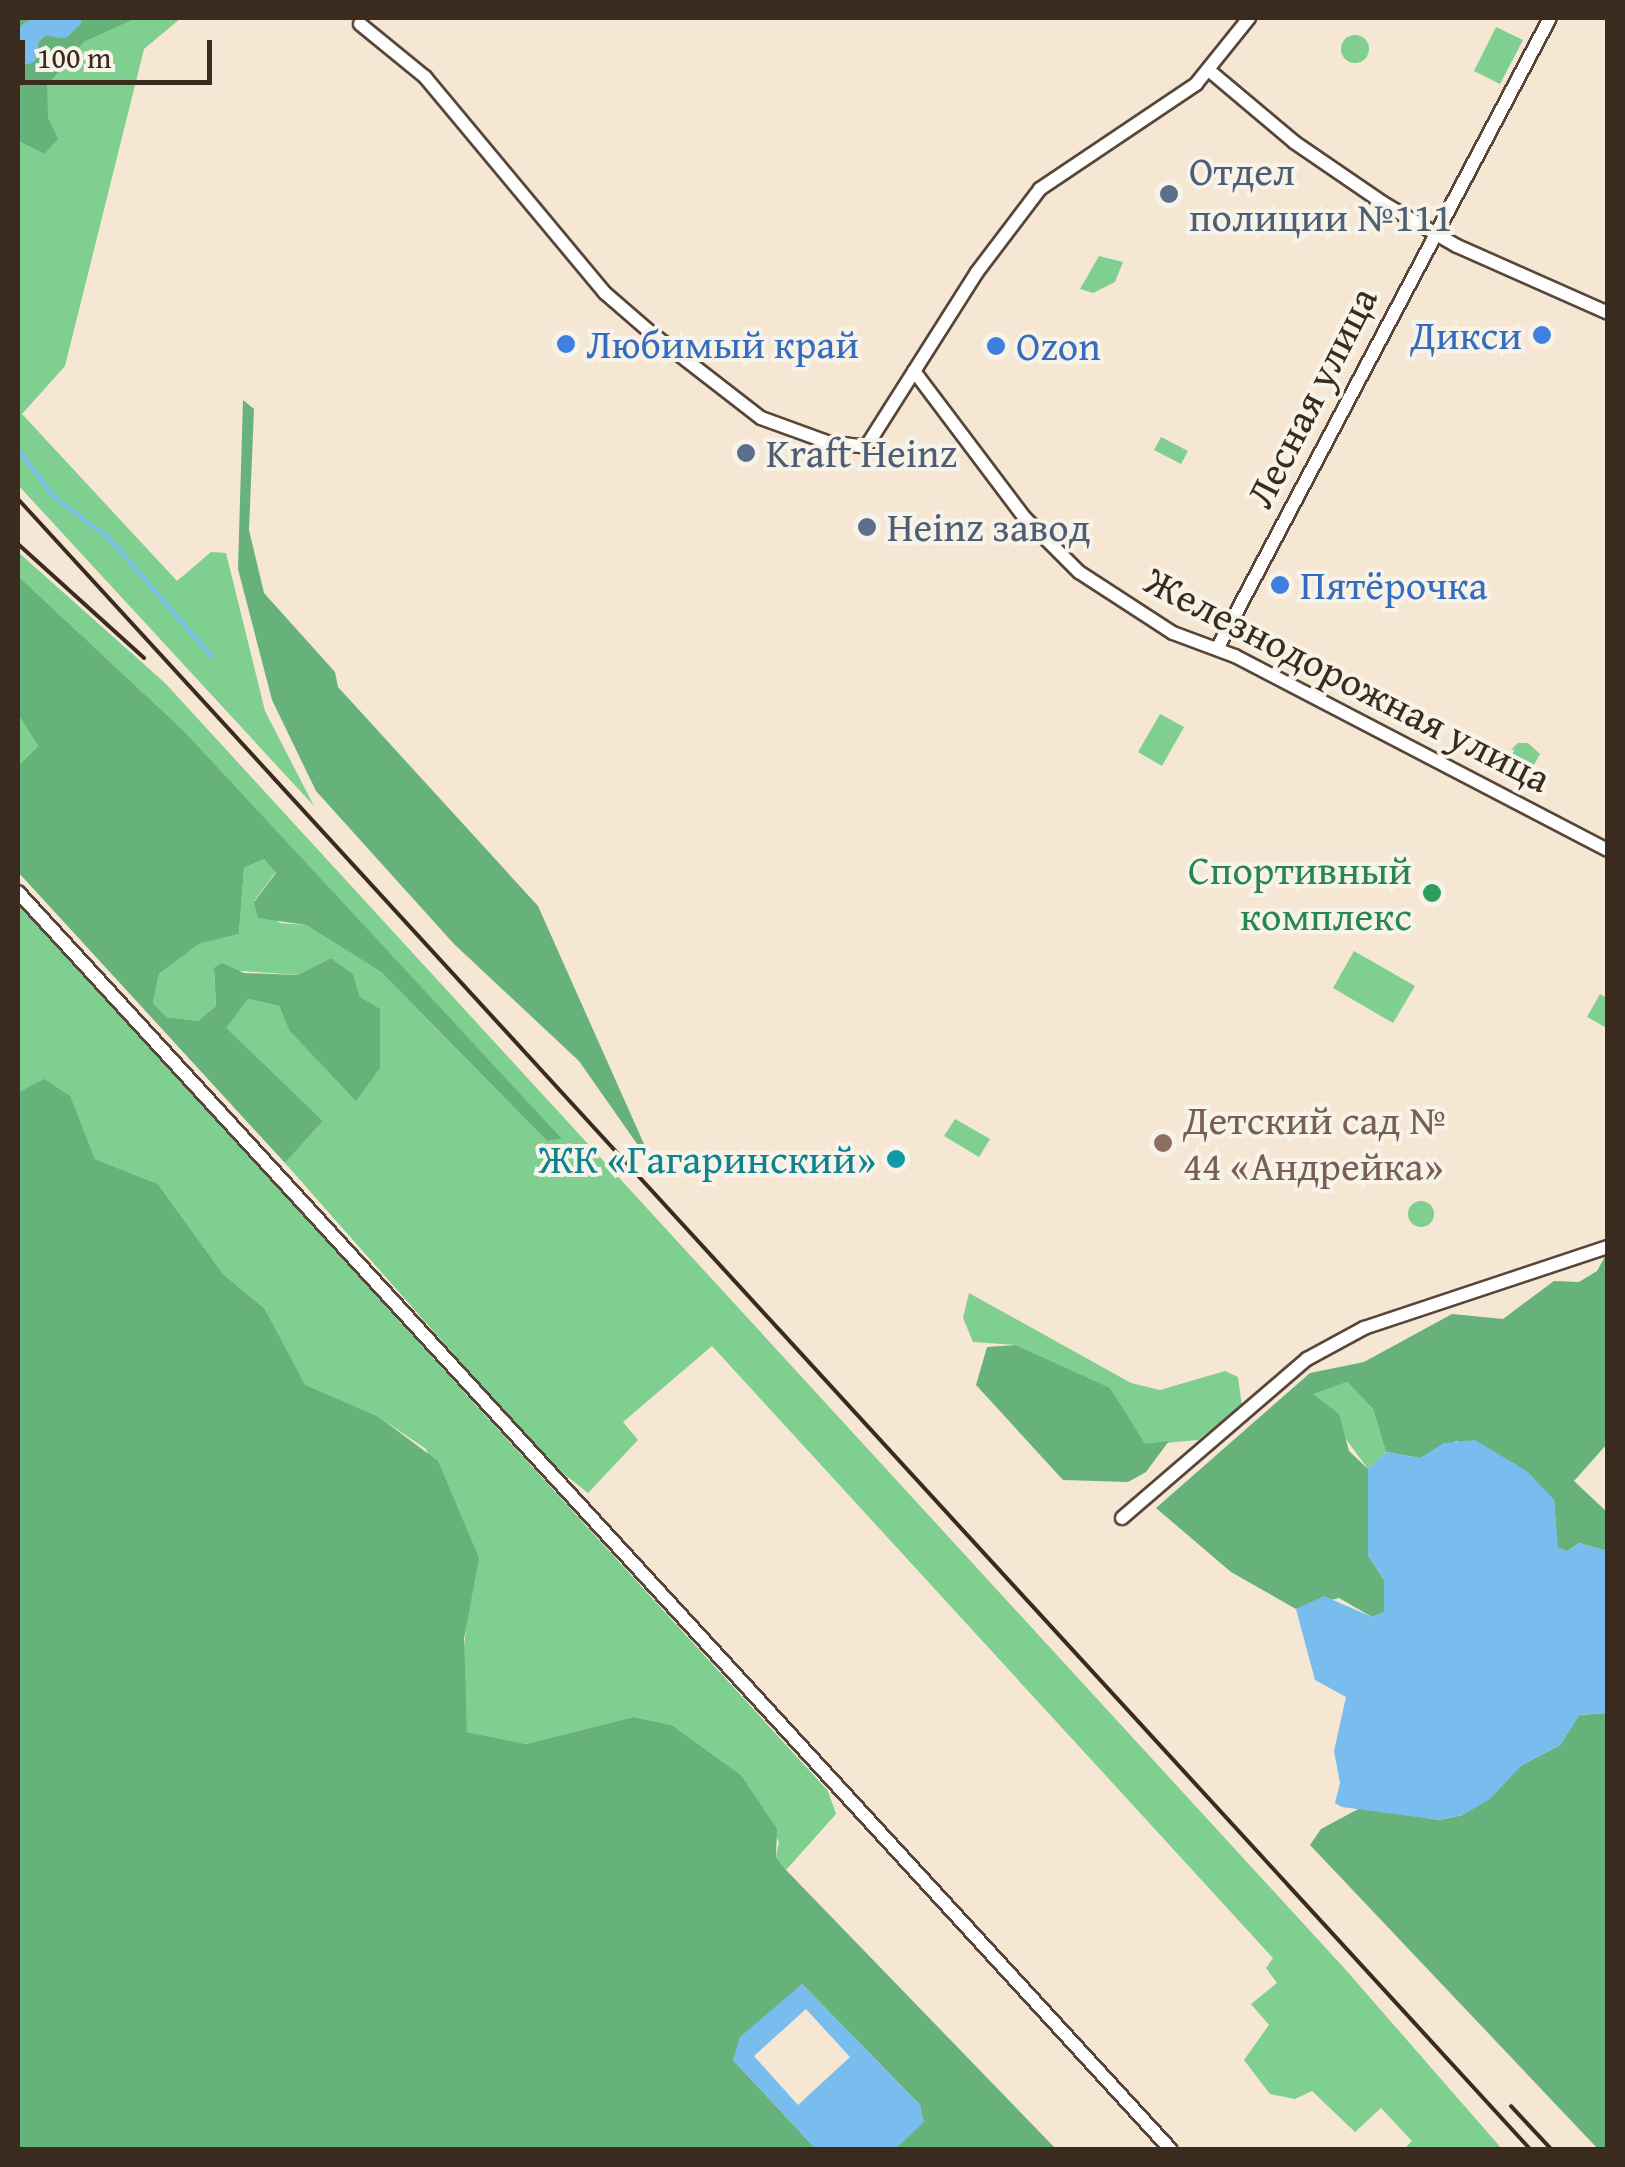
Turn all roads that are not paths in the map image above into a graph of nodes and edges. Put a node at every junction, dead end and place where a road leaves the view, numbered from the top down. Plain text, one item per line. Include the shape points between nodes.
1 (1250, 18) edge
2 (1550, 18) edge
3 (360, 24) dead end
4 (1212, 72) junction
5 (1435, 234) junction
6 (1608, 313) edge
7 (914, 372) junction
8 (1217, 649) junction
9 (1608, 850) edge
10 (18, 892) edge
11 (1608, 1247) edge
12 (1122, 1518) dead end
13 (1171, 2150) edge

1 - 4 street
2 - 5 street, Лесная улица
3 - 7 street via 424,77 605,293 761,418 827,442 866,447
4 - 5 street via 1332,170
4 - 7 street via 1052,178 977,272
5 - 6 street
5 - 8 street, Лесная улица
7 - 8 street, Железнодорожная улица via 1056,554 1173,633
8 - 9 street, Железнодорожная улица
10 - 13 street
11 - 12 street via 1364,1328 1307,1359

